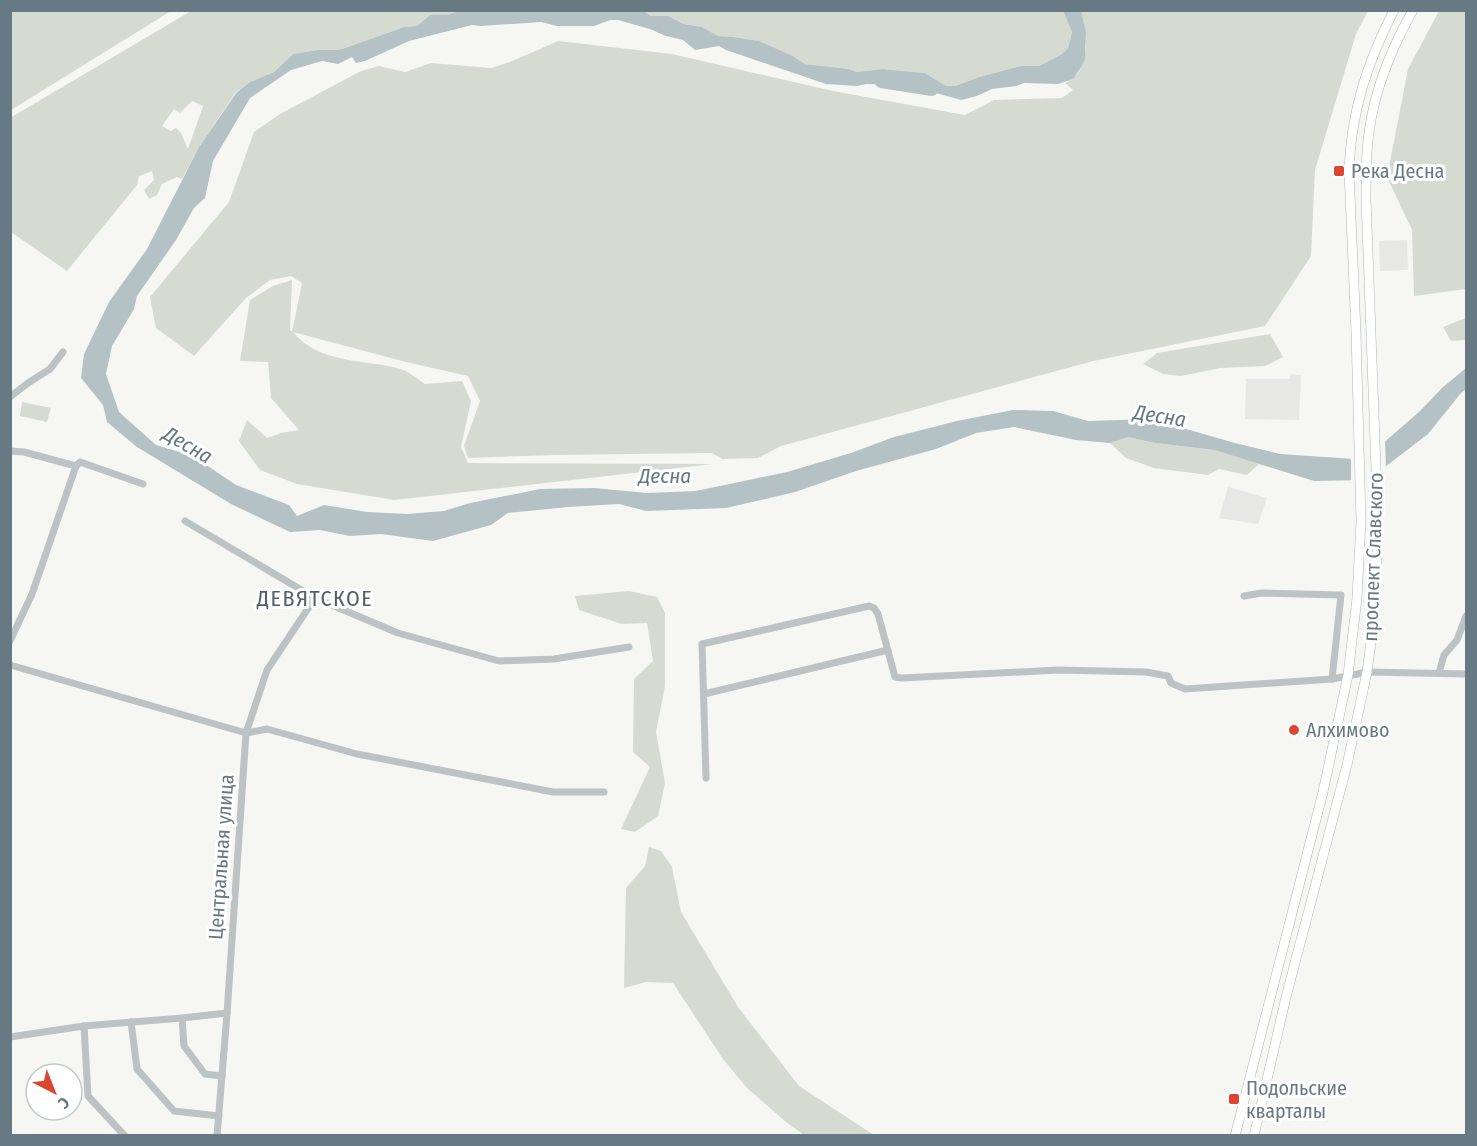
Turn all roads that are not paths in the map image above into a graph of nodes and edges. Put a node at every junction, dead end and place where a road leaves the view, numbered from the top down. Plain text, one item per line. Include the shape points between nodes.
1 (1394, 10) edge
2 (1413, 10) edge
3 (63, 352) dead end
4 (10, 398) edge
5 (10, 450) edge
6 (76, 466) junction
7 (143, 484) dead end
8 (185, 522) dead end
9 (1244, 596) dead end
10 (315, 598) junction
11 (1467, 616) edge
12 (10, 641) edge
13 (629, 647) dead end
14 (888, 650) junction
15 (10, 665) edge
16 (1367, 672) junction
17 (1438, 673) junction
18 (1467, 674) edge
19 (1348, 675) junction
20 (1332, 679) junction
21 (704, 694) junction
22 (246, 733) junction
23 (706, 777) dead end
24 (604, 792) dead end
25 (227, 1013) junction
26 (182, 1018) junction
27 (131, 1022) junction
28 (84, 1026) junction
29 (10, 1037) edge
30 (222, 1076) junction
31 (219, 1116) junction
32 (125, 1136) edge
33 (217, 1136) edge
34 (1235, 1136) edge
35 (1254, 1136) edge

1 - 19 main road, проспект Славского via 1364,78 1350,147 1361,521
2 - 16 main road, проспект Славского via 1383,72 1367,152 1378,523 1376,601
3 - 4 street via 50,369
5 - 6 street
6 - 7 street via 80,462
6 - 12 street via 32,594
8 - 10 street
9 - 20 street via 1341,595
10 - 13 street via 398,633 499,661 554,659
10 - 22 street, Центральная улица via 267,670
11 - 17 street
14 - 20 street via 895,677 902,678 1058,670 1146,672 1168,676 1185,689
14 - 21 street
14 - 21 street via 878,614 869,606 702,644
15 - 22 street
16 - 17 street
16 - 19 street
16 - 35 main road, проспект Славского
17 - 18 street
19 - 20 street
19 - 34 main road, проспект Славского via 1323,792
21 - 23 street
22 - 24 street via 267,729 357,754 553,792
22 - 25 street, Центральная улица
25 - 26 street
25 - 30 street, Центральная улица
26 - 27 street
26 - 30 street via 184,1046 205,1074
27 - 28 street
27 - 31 street via 137,1069 174,1111
28 - 29 street
28 - 32 street via 88,1096
30 - 31 street, Центральная улица
31 - 33 street, Центральная улица

